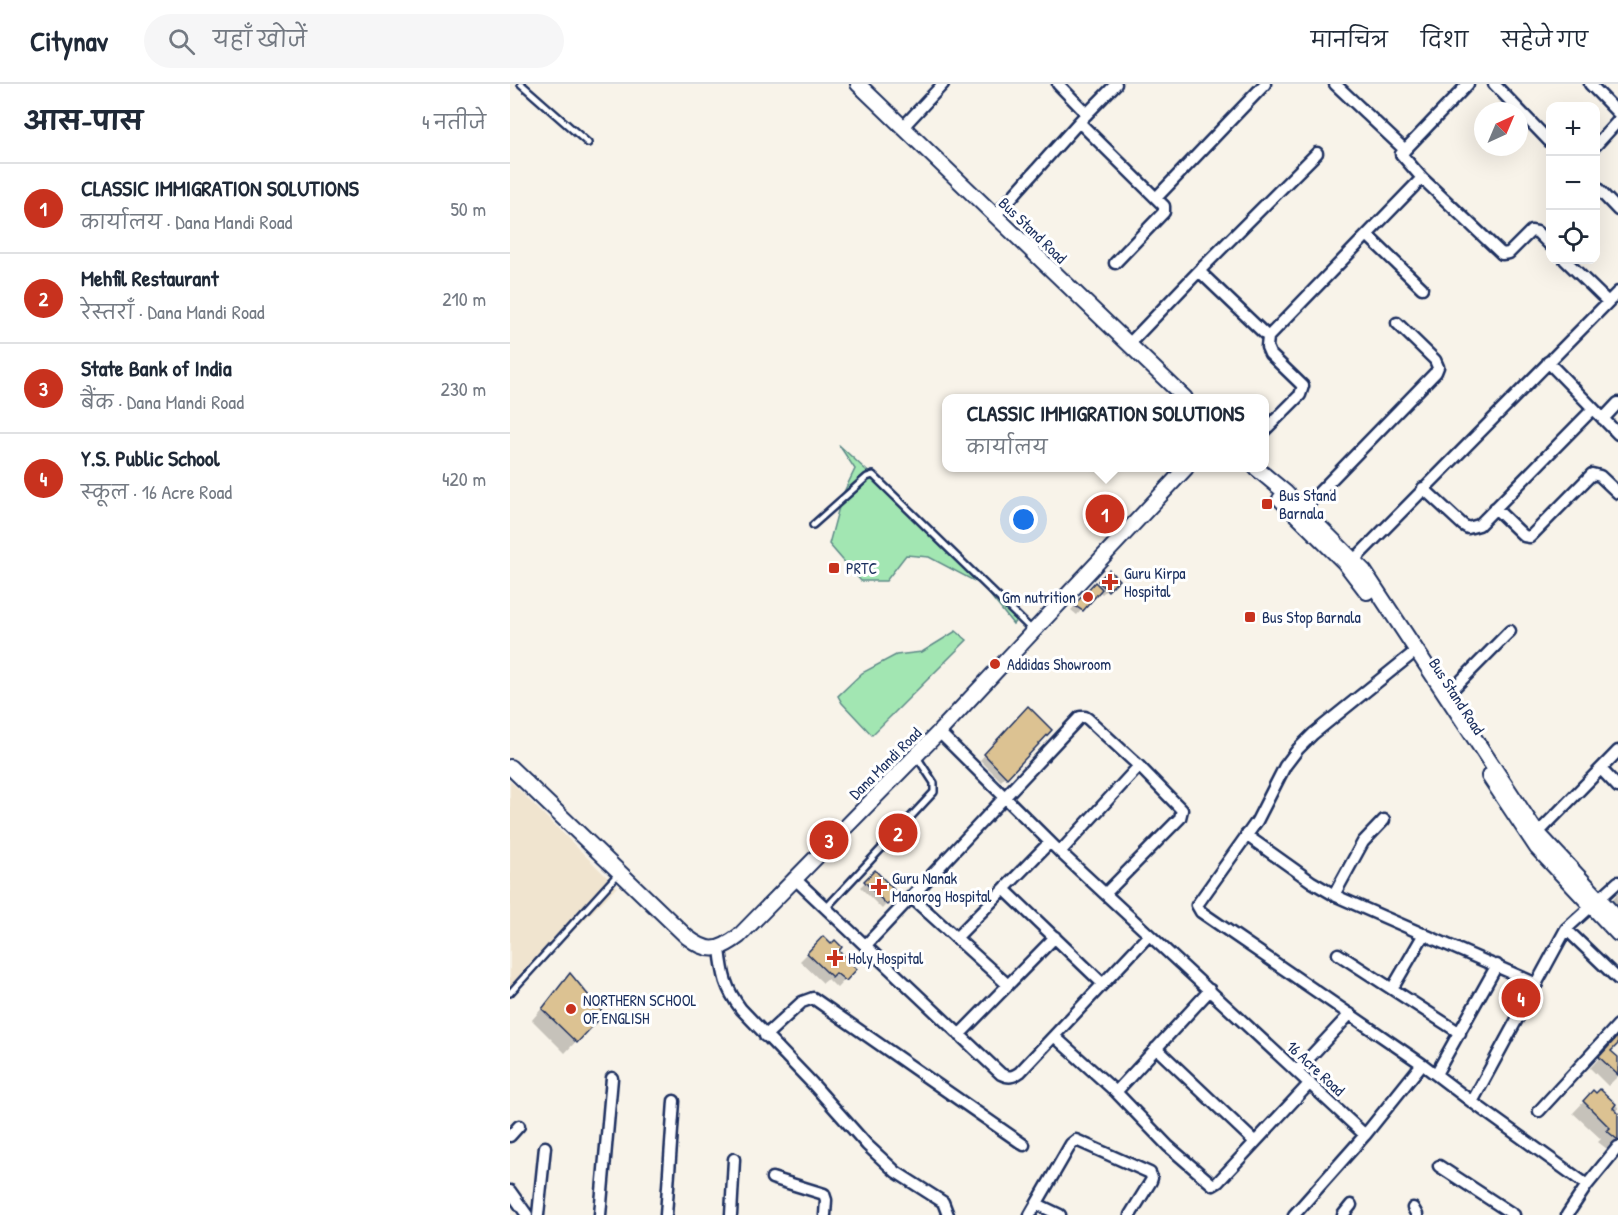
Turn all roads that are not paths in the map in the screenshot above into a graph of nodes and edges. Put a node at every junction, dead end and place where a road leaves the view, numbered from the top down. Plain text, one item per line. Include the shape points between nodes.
1 (521, 84) edge
2 (858, 84) edge
3 (943, 84) edge
4 (1059, 84) edge
5 (1116, 84) edge
6 (1265, 84) edge
7 (1335, 84) edge
8 (1468, 84) edge
9 (1494, 84) edge
10 (1590, 84) edge
11 (1618, 113) edge
12 (1083, 118) junction
13 (1618, 121) edge
14 (903, 127) junction
15 (1546, 137) edge
16 (1600, 141) edge
17 (588, 143) dead end
18 (1405, 150) junction
19 (1317, 153) dead end
20 (1422, 178) junction
21 (1600, 191) edge
22 (1157, 197) junction
23 (1616, 204) edge
24 (995, 216) junction
25 (1367, 235) junction
26 (1546, 240) edge
27 (1115, 263) dead end
28 (1569, 264) edge
29 (1199, 271) junction
30 (1422, 288) dead end
31 (1618, 292) edge
32 (1608, 302) junction
33 (1397, 323) dead end
34 (1268, 337) junction
35 (1129, 344) junction
36 (1548, 362) junction
37 (1180, 394) edge
38 (1618, 404) edge
39 (1593, 409) junction
40 (1603, 419) junction
41 (1269, 425) edge
42 (1618, 434) edge
43 (1181, 472) edge
44 (1261, 472) edge
45 (1423, 488) junction
46 (1617, 490) edge
47 (1303, 508) junction
48 (1495, 508) junction
49 (813, 525) dead end
50 (1354, 560) junction
51 (1033, 631) junction
52 (1510, 631) dead end
53 (1414, 653) junction
54 (1447, 695) junction
55 (939, 732) junction
56 (1618, 752) edge
57 (916, 756) junction
58 (1139, 766) junction
59 (510, 767) edge
60 (1600, 769) junction
61 (1618, 788) edge
62 (1005, 796) junction
63 (1384, 820) dead end
64 (1538, 833) junction
65 (1246, 835) junction
66 (1050, 842) junction
67 (1060, 852) junction
68 (619, 873) junction
69 (795, 878) junction
70 (1618, 882) edge
71 (1004, 889) junction
72 (1105, 894) junction
73 (1334, 894) junction
74 (911, 897) junction
75 (1594, 902) junction
76 (826, 908) junction
77 (1618, 919) edge
78 (1566, 929) junction
79 (1424, 934) junction
80 (1618, 934) edge
81 (1149, 935) junction
82 (1054, 937) junction
83 (956, 938) junction
84 (866, 945) junction
85 (720, 949) junction
86 (1338, 954) dead end
87 (1497, 965) junction
88 (1618, 980) edge
89 (1103, 984) junction
90 (1537, 984) junction
91 (1008, 985) junction
92 (1392, 989) junction
93 (1210, 990) junction
94 (510, 993) edge
95 (1350, 1014) junction
96 (1618, 1025) edge
97 (1460, 1033) junction
98 (959, 1035) junction
99 (765, 1036) junction
100 (1054, 1036) junction
101 (1156, 1048) junction
102 (1422, 1064) junction
103 (1297, 1071) junction
104 (1436, 1074) junction
105 (612, 1078) dead end
106 (1310, 1083) junction
107 (1116, 1092) junction
108 (674, 1101) dead end
109 (1473, 1102) junction
110 (1539, 1111) dead end
111 (519, 1126) dead end
112 (1365, 1135) junction
113 (510, 1136) edge
114 (1255, 1142) junction
115 (1024, 1146) dead end
116 (545, 1147) dead end
117 (1618, 1147) edge
118 (734, 1159) dead end
119 (1439, 1166) dead end
120 (772, 1178) dead end
121 (1587, 1185) junction
122 (510, 1191) edge
123 (1037, 1204) junction
124 (1351, 1205) dead end
125 (527, 1215) edge
126 (538, 1215) edge
127 (600, 1215) edge
128 (666, 1215) edge
129 (731, 1215) edge
130 (825, 1215) edge
131 (948, 1215) edge
132 (1030, 1215) edge
133 (1060, 1215) edge
134 (1130, 1215) edge
135 (1294, 1215) edge
136 (1342, 1215) edge
137 (1514, 1215) edge
138 (1567, 1215) edge

1 - 17 lane
2 - 14 street, Bus Stand Road
3 - 14 street
4 - 12 street
5 - 12 street
6 - 22 street
7 - 18 street
8 - 18 street
9 - 15 street
10 - 11 street
12 - 22 street
12 - 24 street
13 - 16 street
14 - 24 street, Bus Stand Road
18 - 20 street via 1401,156
19 - 29 street
20 - 25 street
20 - 26 street via 1502,254 1531,231
21 - 23 street
22 - 27 street via 1164,212
24 - 35 street, Bus Stand Road
25 - 30 street
25 - 34 street
28 - 32 street
29 - 34 street
29 - 35 street
31 - 32 street
32 - 36 street
33 - 47 street via 1435,360 1437,372
34 - 41 street via 1270,354 1303,386 1300,395
35 - 37 street, Bus Stand Road
36 - 39 street
36 - 45 street
38 - 40 street
39 - 40 street
39 - 48 street
40 - 42 street
43 - 51 street, Dana Mandi Road
44 - 47 street, Bus Stand Road
44 - 53 street, Bus Stand Road via 1282,501 1344,562
45 - 48 street via 1468,528 1479,525
45 - 50 street
46 - 48 street via 1598,474 1592,474 1530,537 1524,536
47 - 50 street, Bus Stand Road
49 - 51 lane via 873,475
50 - 53 street, Bus Stand Road
51 - 55 street, Dana Mandi Road
52 - 54 street
53 - 54 street, Bus Stand Road
53 - 65 street via 1298,749
53 - 75 street, Bus Stand Road via 1525,831
54 - 64 street, Bus Stand Road
55 - 57 street, Dana Mandi Road
55 - 62 street, 16 Acre Road
56 - 60 street
57 - 69 street, Dana Mandi Road
57 - 76 lane via 934,783 934,792
58 - 62 street via 1088,719 1080,717
58 - 67 street
58 - 72 street via 1181,806 1182,814
59 - 68 street
60 - 61 street
60 - 64 street
62 - 66 street, 16 Acre Road
62 - 74 street
63 - 73 street via 1363,842
64 - 75 street, Bus Stand Road
65 - 73 street
65 - 95 street via 1198,902 1198,909
66 - 67 street, 16 Acre Road
66 - 71 street
67 - 72 street, 16 Acre Road
68 - 85 street via 687,937 708,949
68 - 94 lane
69 - 76 street
69 - 85 street, Dana Mandi Road via 739,936
70 - 75 street
71 - 82 street
71 - 83 street
72 - 81 street, 16 Acre Road
73 - 79 street
74 - 83 street
74 - 84 street
75 - 77 street, Bus Stand Road
75 - 78 street
75 - 80 street, Bus Stand Road
76 - 84 street
78 - 88 street
78 - 90 street
79 - 87 street
79 - 92 street
81 - 89 street
81 - 93 street, 16 Acre Road
82 - 89 street
82 - 91 street
83 - 91 street
84 - 98 street
85 - 99 street via 727,989
86 - 92 street
87 - 90 street
87 - 97 street
89 - 100 street
90 - 109 street
91 - 98 street
92 - 97 street
93 - 101 street
93 - 103 street, 16 Acre Road
95 - 102 street
95 - 103 street
96 - 110 street
97 - 104 street
98 - 100 street via 1008,1078 1020,1072
99 - 115 street via 802,1002 813,998
99 - 131 street via 867,1145 896,1172 943,1202
100 - 107 street
101 - 107 street
101 - 114 street
102 - 104 street
102 - 112 street
103 - 106 street, 16 Acre Road
104 - 109 street
105 - 127 street
106 - 112 street, 16 Acre Road
106 - 114 street
107 - 114 street via 1213,1185
108 - 128 street
109 - 121 street
111 - 113 street
112 - 135 street
116 - 126 street
117 - 121 street
118 - 129 street
119 - 137 street
120 - 130 street via 824,1194
121 - 138 street
122 - 125 street
123 - 132 street
123 - 133 street
123 - 134 street via 1076,1140 1151,1175
124 - 136 street

